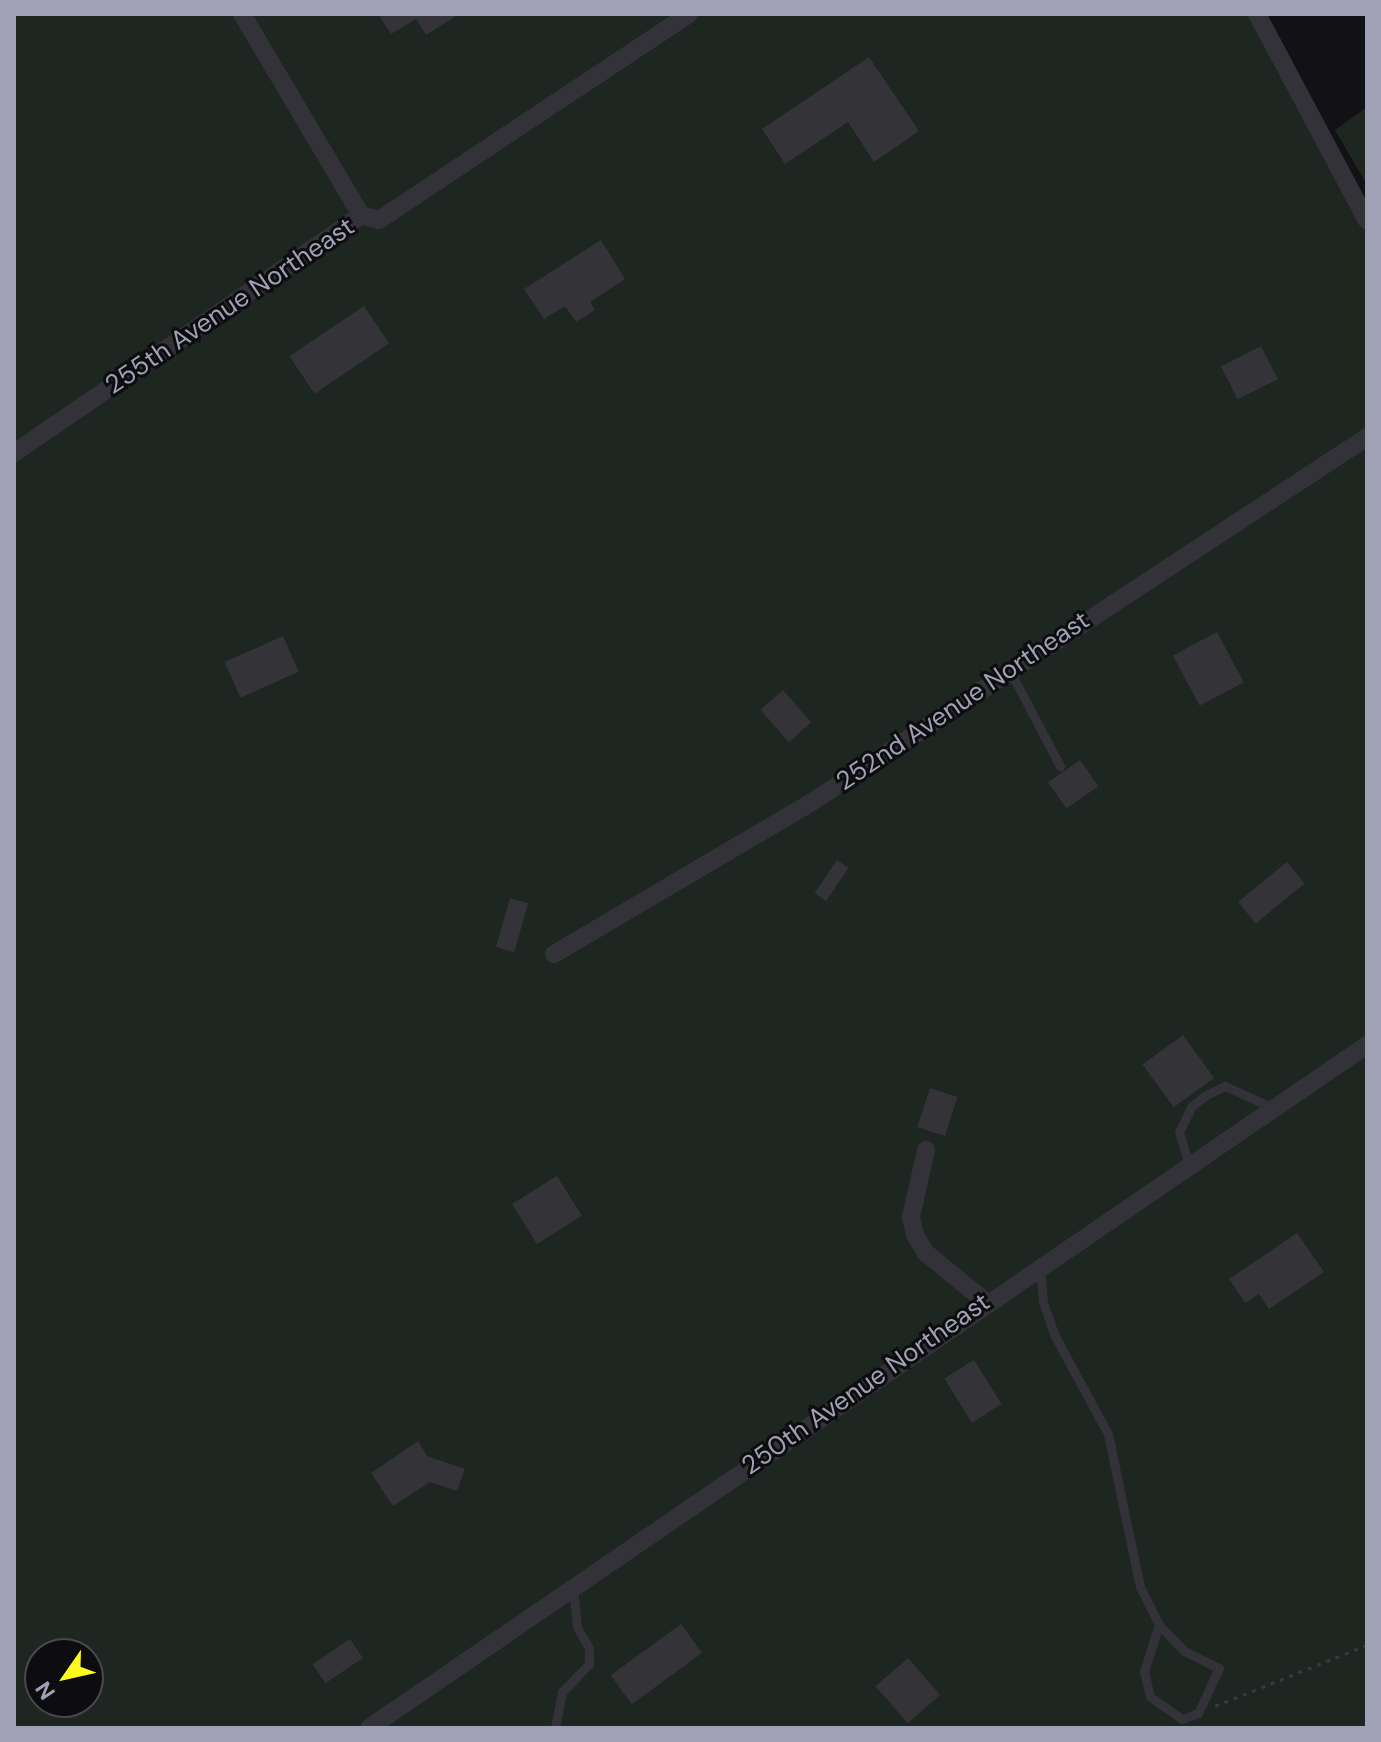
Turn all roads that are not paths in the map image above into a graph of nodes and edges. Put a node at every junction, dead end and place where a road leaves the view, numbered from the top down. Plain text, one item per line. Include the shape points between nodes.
1 (242, 14) edge
2 (689, 14) edge
3 (1257, 14) edge
4 (361, 215) junction
5 (1367, 221) edge
6 (1367, 437) edge
7 (14, 453) edge
8 (1009, 669) junction
9 (1060, 766) dead end
10 (554, 954) dead end
11 (1367, 1045) edge
12 (1274, 1108) junction
13 (926, 1150) dead end
14 (1189, 1165) junction
15 (1040, 1265) junction
16 (986, 1302) junction
17 (573, 1584) junction
18 (1159, 1625) junction
19 (369, 1728) edge
20 (555, 1728) edge

1 - 4 street
2 - 4 street, 255th Avenue Northeast via 379,220
3 - 5 street
4 - 7 street, 255th Avenue Northeast
6 - 8 street, 252nd Avenue Northeast
8 - 9 lane
8 - 10 street, 252nd Avenue Northeast via 812,802
11 - 12 street, 250th Avenue Northeast
12 - 14 street, 250th Avenue Northeast
12 - 14 lane via 1225,1086 1206,1095 1191,1107 1179,1132
13 - 16 street via 911,1217 915,1235 926,1253
14 - 15 street, 250th Avenue Northeast
15 - 16 street, 250th Avenue Northeast
15 - 18 lane via 1043,1302 1055,1336 1108,1434 1140,1587
16 - 17 street, 250th Avenue Northeast
17 - 19 street, 250th Avenue Northeast
17 - 20 lane via 577,1627 589,1648 589,1664 562,1692
18 - 18 lane via 1184,1651 1219,1668 1198,1713 1182,1719 1150,1697 1144,1671

